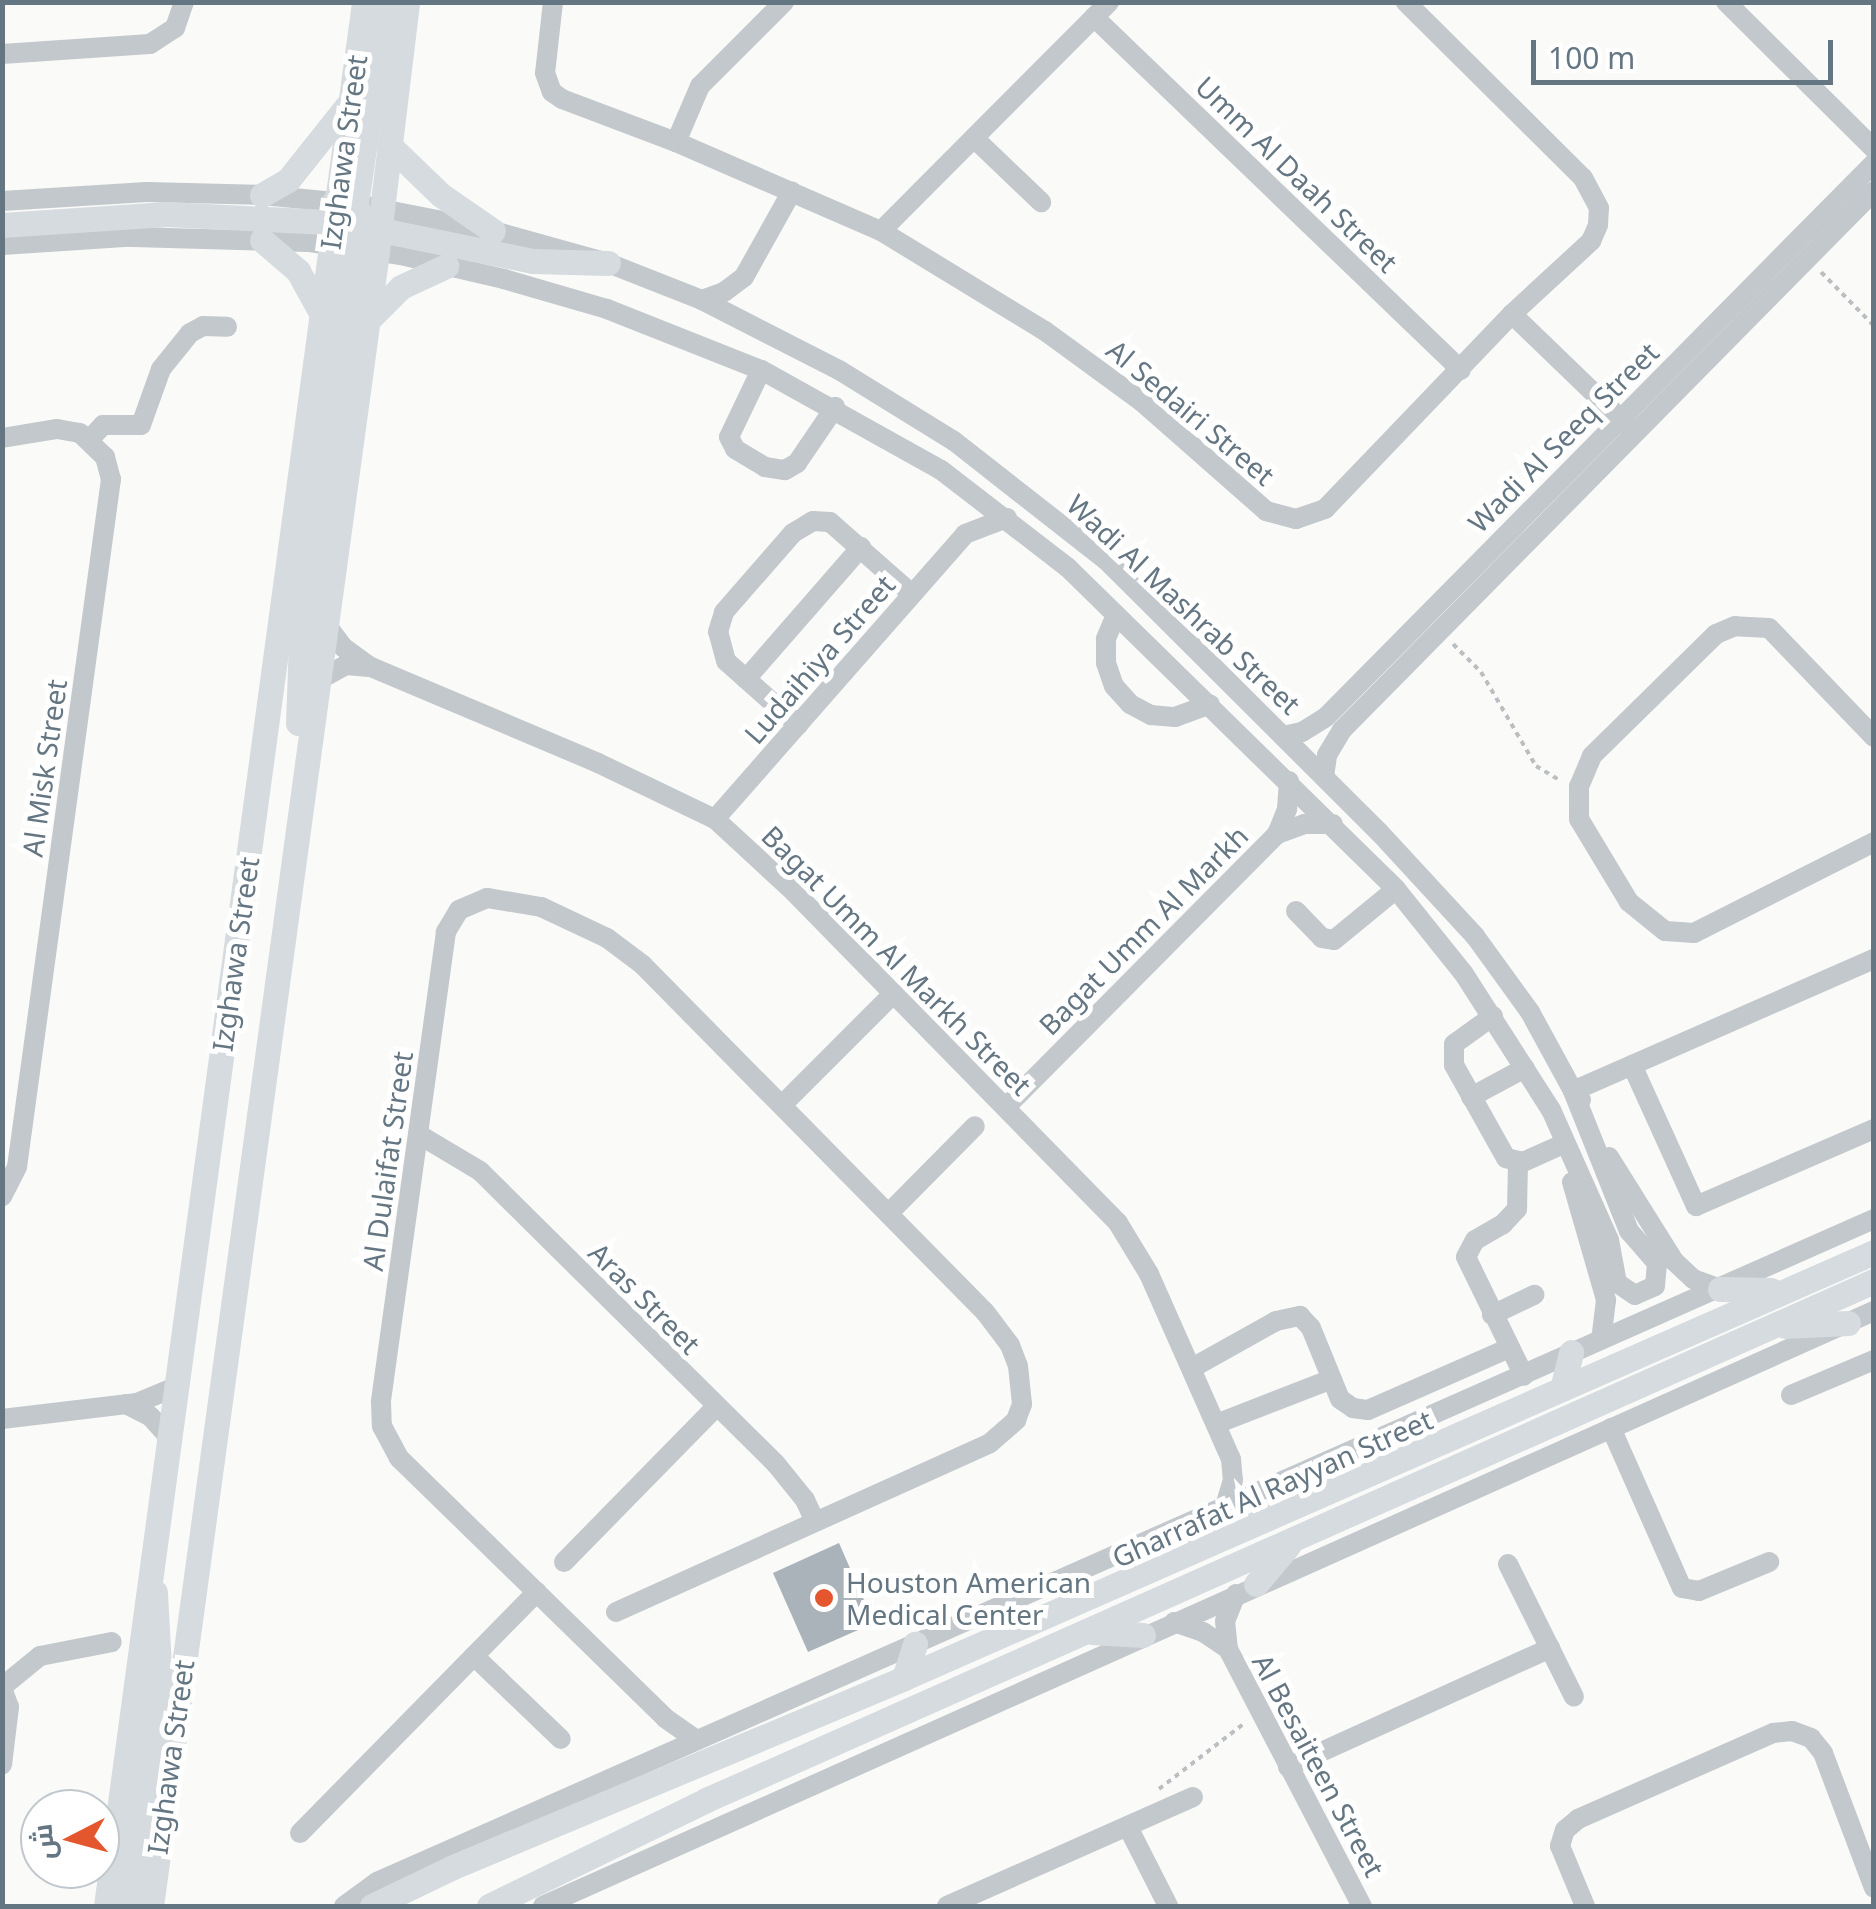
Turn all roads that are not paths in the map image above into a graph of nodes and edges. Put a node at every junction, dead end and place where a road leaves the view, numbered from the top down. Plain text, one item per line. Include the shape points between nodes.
1 (184, 2) edge
2 (364, 2) edge
3 (385, 2) edge
4 (407, 2) edge
5 (553, 2) edge
6 (1406, 2) edge
7 (1726, 2) edge
8 (770, 7) edge
9 (1102, 10) edge
10 (2, 54) edge
11 (349, 103) junction
12 (974, 138) junction
13 (676, 142) junction
14 (389, 145) junction
15 (1874, 149) edge
16 (1874, 164) edge
17 (792, 191) junction
18 (1874, 191) edge
19 (262, 195) junction
20 (2, 201) edge
21 (1042, 202) dead end
22 (2, 225) edge
23 (356, 226) junction
24 (492, 230) junction
25 (882, 232) junction
26 (262, 240) junction
27 (2, 245) edge
28 (608, 263) junction
29 (446, 266) junction
30 (744, 277) junction
31 (702, 300) junction
32 (322, 313) junction
33 (1512, 314) junction
34 (366, 322) junction
35 (756, 326) junction
36 (228, 327) dead end
37 (761, 370) junction
38 (1461, 370) junction
39 (835, 408) junction
40 (1627, 425) junction
41 (2, 438) edge
42 (90, 439) junction
43 (969, 490) junction
44 (1007, 518) junction
45 (965, 534) junction
46 (860, 547) junction
47 (912, 594) junction
48 (1116, 615) junction
49 (325, 623) junction
50 (371, 667) junction
51 (746, 680) junction
52 (317, 681) junction
53 (1210, 704) junction
54 (798, 725) junction
55 (1283, 736) junction
56 (1874, 737) edge
57 (1324, 777) junction
58 (1289, 781) junction
59 (303, 783) junction
60 (715, 819) junction
61 (1333, 824) junction
62 (1277, 834) junction
63 (1874, 842) edge
64 (1396, 889) junction
65 (1296, 911) dead end
66 (1874, 959) edge
67 (894, 993) junction
68 (1493, 1016) junction
69 (1632, 1065) junction
70 (1524, 1068) junction
71 (1536, 1086) junction
72 (1573, 1091) junction
73 (1471, 1097) junction
74 (782, 1105) junction
75 (1006, 1108) junction
76 (976, 1126) dead end
77 (1874, 1129) edge
78 (418, 1134) junction
79 (1557, 1146) junction
80 (1518, 1163) junction
81 (2, 1196) edge
82 (889, 1213) junction
83 (1874, 1219) edge
84 (1874, 1252) edge
85 (1874, 1281) edge
86 (1720, 1288) junction
87 (1782, 1290) junction
88 (1534, 1295) dead end
89 (1873, 1311) edge
90 (1492, 1314) junction
91 (1848, 1323) junction
92 (1764, 1326) junction
93 (1601, 1339) junction
94 (1509, 1348) junction
95 (1570, 1352) junction
96 (1874, 1360) edge
97 (1192, 1368) junction
98 (1524, 1376) junction
99 (1332, 1379) junction
100 (175, 1387) junction
101 (1562, 1389) junction
102 (1790, 1394) dead end
103 (126, 1404) junction
104 (715, 1408) junction
105 (2, 1419) edge
106 (1216, 1424) junction
107 (1612, 1428) junction
108 (168, 1436) junction
109 (1231, 1458) junction
110 (1280, 1486) junction
111 (1224, 1510) junction
112 (814, 1521) junction
113 (1294, 1539) junction
114 (564, 1562) dead end
115 (1768, 1562) dead end
116 (1508, 1564) dead end
117 (149, 1568) junction
118 (1246, 1589) junction
119 (537, 1592) junction
120 (616, 1612) dead end
121 (1174, 1622) junction
122 (1087, 1632) junction
123 (1143, 1635) junction
124 (112, 1642) dead end
125 (915, 1644) junction
126 (1550, 1648) junction
127 (1228, 1649) junction
128 (474, 1656) junction
129 (904, 1678) junction
130 (2, 1688) edge
131 (1574, 1697) dead end
132 (657, 1709) junction
133 (561, 1739) dead end
134 (696, 1740) junction
135 (656, 1757) junction
136 (2, 1765) edge
137 (1288, 1767) junction
138 (1193, 1796) dead end
139 (1128, 1827) junction
140 (300, 1833) dead end
141 (453, 1867) junction
142 (1874, 1888) edge
143 (553, 1905) edge
144 (106, 1906) edge
145 (128, 1906) edge
146 (151, 1906) edge
147 (344, 1906) edge
148 (372, 1906) edge
149 (412, 1906) edge
150 (489, 1906) edge
151 (947, 1906) edge
152 (1168, 1906) edge
153 (1362, 1906) edge
154 (1585, 1906) edge

1 - 10 street via 174,28 150,44
2 - 11 main road, Izghawa Street
3 - 23 main road
4 - 14 main road, Izghawa Street
5 - 13 street, Al Sedairi Street via 544,64 552,92
6 - 33 street, Al Sedairi Street via 1594,191 1599,208 1591,241
7 - 15 street
8 - 13 street via 700,86
9 - 12 street
9 - 38 street, Umm Al Daah Street
11 - 19 main road via 288,180
11 - 23 main road, Izghawa Street
12 - 21 street
12 - 25 street
13 - 17 street, Al Sedairi Street
14 - 23 main road, Izghawa Street
14 - 24 main road via 441,196
16 - 40 street, Wadi Al Seeq Street
17 - 25 street, Al Sedairi Street
17 - 30 street
18 - 40 street, Wadi Al Seeq Street
19 - 20 street, Wadi Al Mashrab Street via 147,192
19 - 23 street, Wadi Al Mashrab Street
22 - 23 main road via 166,214
23 - 24 street, Wadi Al Mashrab Street
23 - 26 street, Wadi Al Mashrab Street
23 - 28 main road via 533,261
23 - 29 street, Wadi Al Mashrab Street
23 - 32 main road, Izghawa Street
23 - 34 main road, Izghawa Street
23 - 59 main road via 300,642
24 - 28 street, Wadi Al Mashrab Street
25 - 38 street, Al Sedairi Street via 1094,365 1280,518 1296,520 1325,509
26 - 27 street, Wadi Al Mashrab Street via 124,237
26 - 32 main road via 298,272
28 - 31 street, Wadi Al Mashrab Street
29 - 34 main road via 401,287
29 - 37 street, Wadi Al Mashrab Street via 607,309
30 - 31 street
30 - 35 street
31 - 35 street, Wadi Al Mashrab Street
32 - 100 main road, Izghawa Street
33 - 38 street, Al Sedairi Street
33 - 40 street
34 - 49 main road, Izghawa Street
35 - 55 street, Wadi Al Mashrab Street via 897,404 1006,479 1107,561
36 - 42 street via 202,326 190,334 162,369 141,425 102,425
37 - 39 street, Wadi Al Mashrab Street
37 - 39 street via 729,436 736,449 765,467 785,470 797,463
39 - 43 street, Wadi Al Mashrab Street
40 - 55 street, Wadi Al Seeq Street via 1326,717
40 - 57 street, Wadi Al Seeq Street via 1335,737
41 - 42 street via 57,429
42 - 81 street, Al Misk Street via 109,467 110,490 18,1167
43 - 44 street, Wadi Al Mashrab Street
43 - 45 street
44 - 45 street, Ludaihiya Street
44 - 48 street, Wadi Al Mashrab Street
45 - 47 street, Ludaihiya Street
46 - 47 street
46 - 51 street
46 - 51 street via 838,526 814,521 798,528 724,612 721,652
47 - 54 street, Ludaihiya Street
48 - 53 street, Wadi Al Mashrab Street
48 - 53 street via 1106,663 1130,704 1175,717
49 - 50 street, Bagat Umm Al Markh Street
49 - 52 main road, Izghawa Street
50 - 52 street via 346,665
50 - 60 street, Bagat Umm Al Markh Street
51 - 54 street
52 - 59 main road, Izghawa Street
53 - 58 street, Wadi Al Mashrab Street
54 - 60 street, Ludaihiya Street
55 - 57 street, Wadi Al Mashrab Street
56 - 63 street via 1769,628 1735,626 1716,634 1592,756 1579,786 1579,819 1629,902 1664,932 1694,933
57 - 72 street, Wadi Al Mashrab Street via 1475,936 1530,1012
58 - 61 street, Wadi Al Mashrab Street
58 - 62 street, Bagat Umm Al Markh
59 - 146 main road, Izghawa Street
60 - 67 street, Bagat Umm Al Markh Street
61 - 62 street, Bagat Umm Al Markh via 1304,824
61 - 64 street, Wadi Al Mashrab Street
62 - 75 street, Bagat Umm Al Markh
64 - 65 street via 1334,940 1322,938
64 - 68 street, Wadi Al Mashrab Street
66 - 69 street
67 - 74 street
67 - 75 street, Bagat Umm Al Markh Street
68 - 70 street, Wadi Al Mashrab Street
68 - 73 street via 1459,1038 1452,1051
69 - 72 street
69 - 77 street via 1696,1206
70 - 71 street, Wadi Al Mashrab Street
70 - 73 street
71 - 72 street, Wadi Al Mashrab Street via 1606,1231 1617,1283 1643,1294 1658,1278 1656,1264 1629,1231
71 - 79 street, Wadi Al Mashrab Street
72 - 86 street, Wadi Al Mashrab Street via 1674,1261 1693,1278
73 - 80 street via 1501,1153
74 - 78 street, Al Dulaifat Street via 627,952 541,907 487,898 459,910 446,932
74 - 82 street, Al Dulaifat Street
75 - 97 street, Bagat Umm Al Markh Street via 1118,1222 1150,1274
76 - 82 street
78 - 104 street, Aras Street via 480,1171
78 - 119 street, Al Dulaifat Street via 382,1426 399,1458
79 - 80 street
79 - 93 street, Wadi Al Mashrab Street via 1606,1300
80 - 90 street via 1517,1208 1467,1250 1467,1264
82 - 112 street, Al Dulaifat Street via 998,1326 1018,1366 1022,1404 1016,1420 990,1444
83 - 86 street, Gharrafat Al Rayyan Street
84 - 87 main road, Gharrafat Al Rayyan Street
85 - 92 main road, Gharrafat Al Rayyan Street
86 - 87 main road
86 - 93 street, Gharrafat Al Rayyan Street
87 - 101 main road, Gharrafat Al Rayyan Street
88 - 90 street
89 - 91 street
90 - 94 street
91 - 92 main road
91 - 107 street
92 - 113 main road, Gharrafat Al Rayyan Street
93 - 95 street, Gharrafat Al Rayyan Street
94 - 98 street
94 - 99 street via 1368,1410 1346,1405
95 - 98 street, Gharrafat Al Rayyan Street
95 - 101 main road
96 - 102 street
97 - 99 street via 1276,1320 1300,1316
97 - 106 street, Bagat Umm Al Markh Street
98 - 110 street, Gharrafat Al Rayyan Street
99 - 106 street
100 - 103 street
100 - 108 main road, Izghawa Street
101 - 129 main road, Gharrafat Al Rayyan Street
103 - 105 street
103 - 108 street
104 - 112 street, Aras Street via 792,1480
104 - 114 street
106 - 109 street, Bagat Umm Al Markh Street
107 - 115 street via 1682,1588 1700,1591
107 - 118 street
108 - 117 main road, Izghawa Street
109 - 110 street via 1253,1478
109 - 111 street
110 - 111 street, Gharrafat Al Rayyan Street
111 - 125 street, Gharrafat Al Rayyan Street
112 - 120 street, Al Dulaifat Street
113 - 118 main road
113 - 122 main road, Gharrafat Al Rayyan Street
116 - 126 street
117 - 144 main road, Izghawa Street
117 - 145 main road via 160,1647
118 - 121 street
118 - 127 street, Al Besaiteen Street via 1225,1620
119 - 128 street
119 - 132 street, Al Dulaifat Street
121 - 123 street
121 - 127 street, Al Besaiteen Street
122 - 123 main road
122 - 150 main road, Gharrafat Al Rayyan Street via 690,1808
123 - 143 street
124 - 130 street via 40,1656
125 - 129 main road
125 - 134 street, Gharrafat Al Rayyan Street
126 - 131 street
126 - 137 street
127 - 137 street, Al Besaiteen Street
128 - 133 street
128 - 140 street
129 - 141 main road, Gharrafat Al Rayyan Street
130 - 136 street via 9,1718
132 - 134 street, Al Dulaifat Street
132 - 135 street
134 - 135 street, Gharrafat Al Rayyan Street
135 - 147 street, Gharrafat Al Rayyan Street via 377,1882
137 - 153 street, Al Besaiteen Street
138 - 139 street
139 - 151 street
139 - 152 street
141 - 148 main road, Gharrafat Al Rayyan Street
141 - 149 main road
142 - 154 street via 1824,1753 1792,1730 1578,1819 1560,1846

